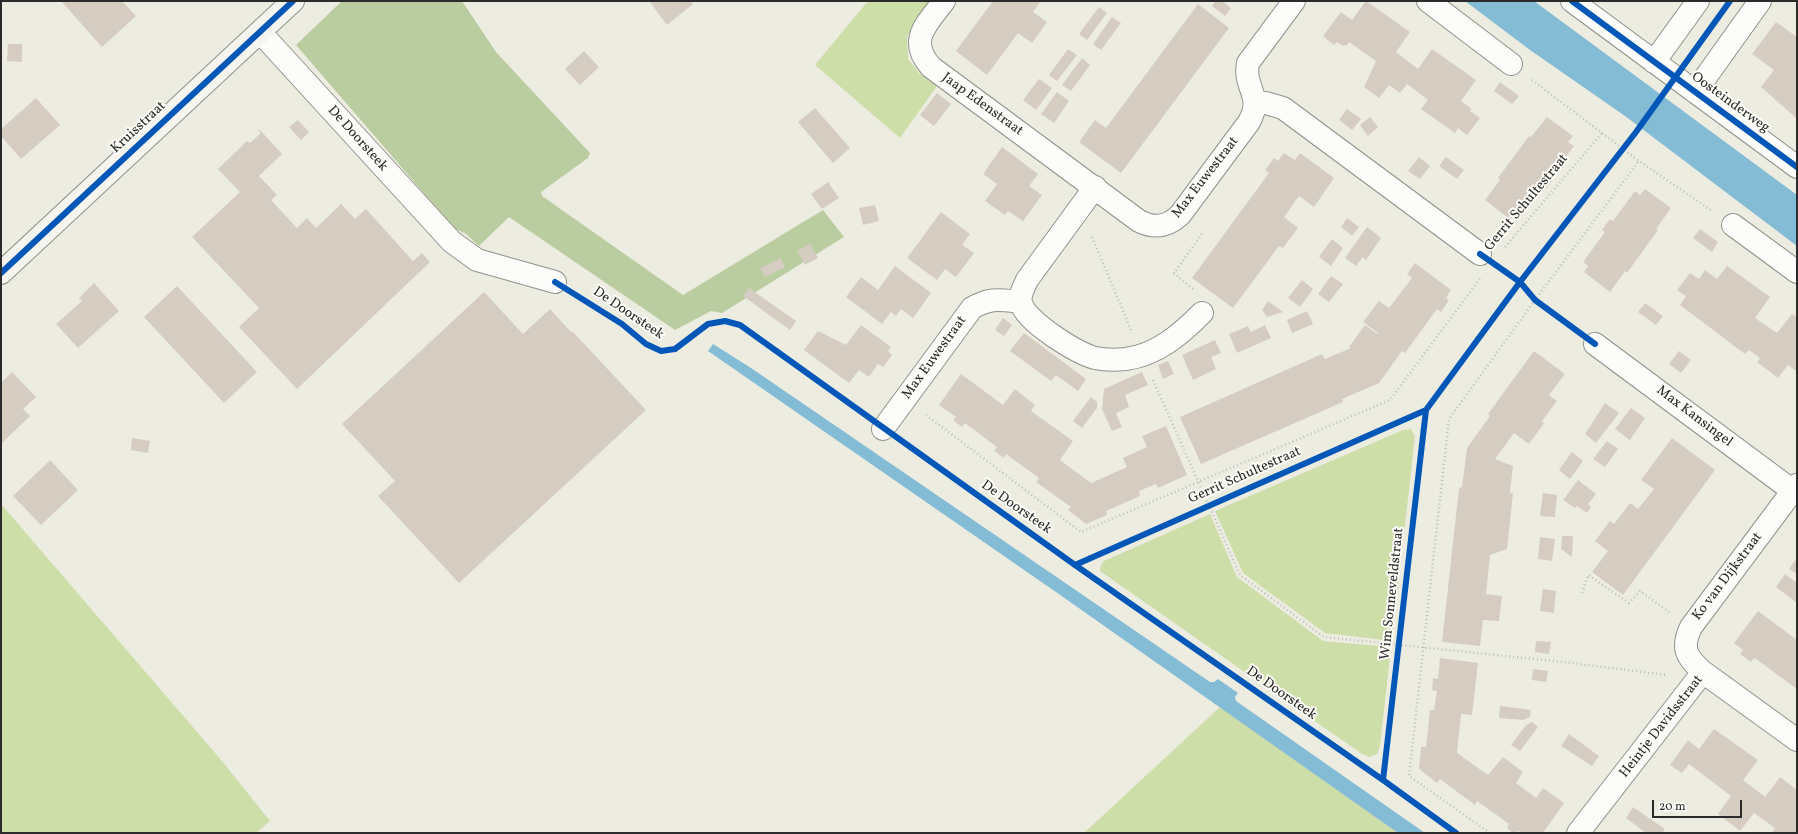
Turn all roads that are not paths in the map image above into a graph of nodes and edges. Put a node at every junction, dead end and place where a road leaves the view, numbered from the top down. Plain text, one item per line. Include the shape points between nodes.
1 (293, 1) edge
2 (944, 1) edge
3 (1294, 1) edge
4 (1428, 1) edge
5 (1572, 1) edge
6 (1698, 1) edge
7 (1760, 1) edge
8 (260, 32) junction
9 (1654, 62) junction
10 (1511, 64) road end
11 (1694, 92) junction
12 (1256, 102) junction
13 (1797, 167) edge
14 (1095, 188) junction
15 (1733, 225) road end
16 (1486, 258) road end
17 (1, 272) edge
18 (1797, 272) edge
19 (555, 282) dead end
20 (1021, 302) junction
21 (1202, 313) road end
22 (1595, 344) dead end
23 (884, 429) dead end
24 (1795, 488) edge
25 (1697, 680) junction
26 (1797, 740) edge
27 (1578, 833) edge

1 - 8 street, Kruisstraat
2 - 14 street, Jaap Edenstraat via 921,34 922,58
3 - 12 street via 1248,63 1247,81
4 - 10 street
5 - 9 street, Oosteinderweg
6 - 9 street
7 - 11 street
8 - 17 street, Kruisstraat
8 - 19 street, De Doorsteek via 452,242 477,260
9 - 11 street, Oosteinderweg
11 - 13 street, Oosteinderweg
12 - 14 street, Max Euwestraat via 1249,122 1172,223 1160,226 1139,221
12 - 16 street via 1283,108
14 - 20 street via 1027,280 1022,290
15 - 18 street
20 - 21 street via 1025,313 1074,350 1108,360 1126,359 1160,348 1182,333
20 - 23 street, Max Euwestraat via 997,299 985,301 972,308
22 - 24 street, Max Kansingel
24 - 25 street, Ko van Dijkstraat via 1691,627 1686,648
25 - 26 street, Heintje Davidsstraat
25 - 27 street, Heintje Davidsstraat

